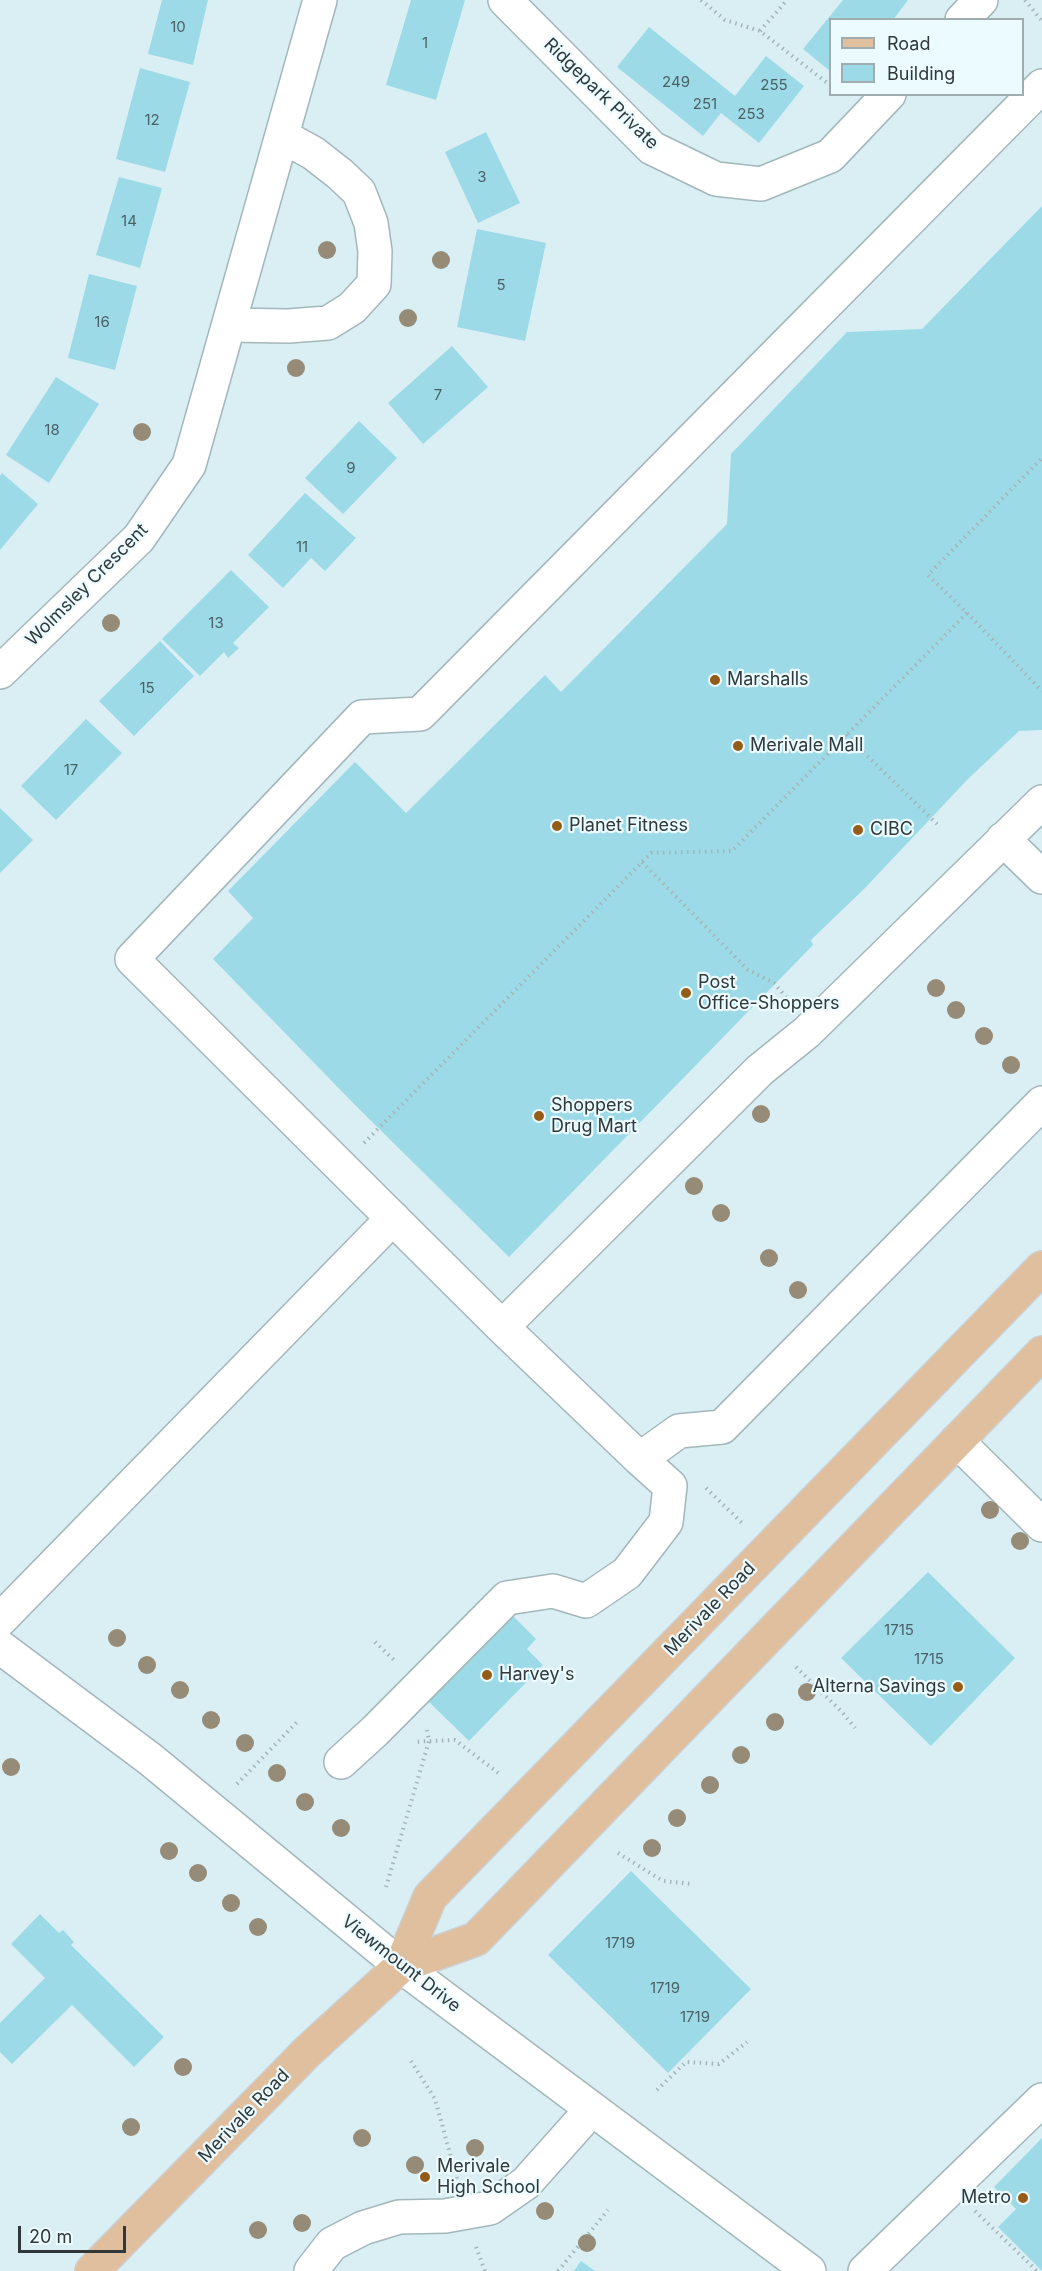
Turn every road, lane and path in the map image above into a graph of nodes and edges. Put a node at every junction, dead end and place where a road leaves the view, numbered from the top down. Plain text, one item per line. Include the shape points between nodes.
1 (320, 0) edge
2 (505, 0) edge
3 (701, 0) edge
4 (787, 0) edge
5 (981, 0) edge
6 (1025, 0) edge
7 (964, 18) edge
8 (1042, 21) edge
9 (760, 31) junction
10 (829, 83) edge
11 (1042, 86) edge
12 (887, 96) edge
13 (282, 136) junction
14 (229, 325) junction
15 (1042, 458) edge
16 (967, 613) junction
17 (0, 672) edge
18 (1042, 690) edge
19 (846, 735) junction
20 (1042, 802) edge
21 (940, 827) dead end
22 (1003, 839) junction
23 (642, 862) junction
24 (1042, 877) edge
25 (786, 997) dead end
26 (1042, 1103) edge
27 (357, 1150) dead end
28 (393, 1218) junction
29 (1042, 1268) edge
30 (502, 1328) junction
31 (1042, 1353) edge
32 (957, 1441) junction
33 (640, 1459) junction
34 (1042, 1525) edge
35 (0, 1620) edge
36 (0, 1647) edge
37 (796, 1667) dead end
38 (298, 1721) dead end
39 (855, 1728) dead end
40 (375, 1731) junction
41 (341, 1762) dead end
42 (232, 1789) dead end
43 (618, 1853) dead end
44 (692, 1884) dead end
45 (386, 1887) dead end
46 (401, 1966) junction
47 (747, 2042) dead end
48 (411, 2061) dead end
49 (657, 2090) dead end
50 (1042, 2100) edge
51 (592, 2109) junction
52 (458, 2184) dead end
53 (969, 2204) dead end
54 (608, 2210) dead end
55 (476, 2247) dead end
56 (92, 2271) edge
57 (311, 2271) edge
58 (485, 2271) edge
59 (558, 2271) edge
60 (809, 2271) edge
61 (865, 2271) edge
62 (1037, 2271) edge

1 - 13 street, Wolmsley Crescent
2 - 12 street, Ridgepark Private via 652,148 716,179 761,184 830,156
3 - 9 path via 725,20
4 - 9 path
5 - 7 street
6 - 8 path
9 - 10 path
11 - 28 street via 420,714 362,717 132,959
13 - 14 street, Wolmsley Crescent
13 - 14 street via 313,153 359,192 371,223 374,284 352,308 328,323
14 - 17 street, Wolmsley Crescent via 189,465 139,538
15 - 16 path via 928,575
16 - 18 path
16 - 19 path
19 - 21 path
19 - 23 path via 732,851 651,853
20 - 22 street
22 - 24 street
22 - 30 street via 807,1032 760,1070
23 - 25 path via 748,970 774,983
23 - 27 path
26 - 33 street via 722,1427 679,1431
28 - 30 street
28 - 35 street
29 - 46 main road, Merivale Road via 430,1897
30 - 33 street
31 - 32 main road, Merivale Road
32 - 34 street
32 - 46 main road, Merivale Road via 476,1939
33 - 40 street via 670,1486 666,1522 627,1573 586,1601 553,1591 507,1598
36 - 46 street, Viewmount Drive via 150,1759
37 - 39 path
38 - 42 path
40 - 41 street
40 - 45 path via 392,1744 429,1741
43 - 44 path via 663,1881
46 - 51 street, Viewmount Drive
46 - 56 main road, Merivale Road via 307,2052
47 - 49 path via 718,2064 686,2062
48 - 52 path via 435,2099
50 - 61 street
51 - 57 street via 526,2183 490,2208 456,2215 399,2217 363,2228 332,2244
51 - 60 street, Viewmount Drive
53 - 62 path
54 - 59 path
55 - 58 path

